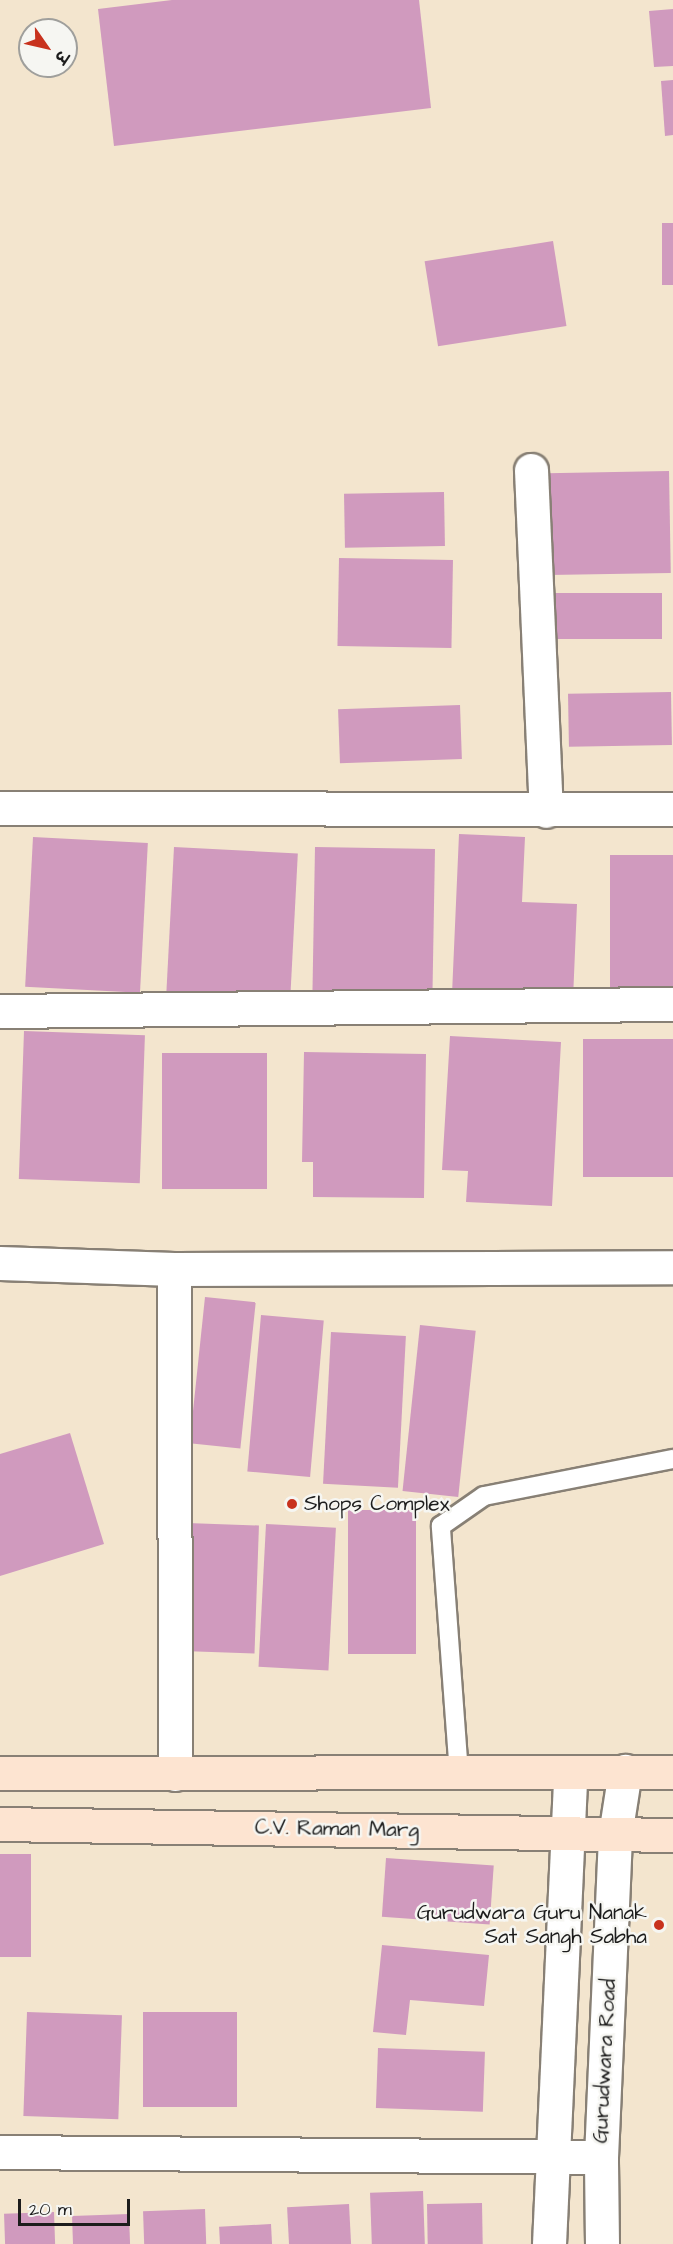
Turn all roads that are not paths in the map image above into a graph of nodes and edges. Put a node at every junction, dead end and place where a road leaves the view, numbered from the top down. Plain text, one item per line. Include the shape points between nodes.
1 (531, 470) dead end
2 (0, 808) edge
3 (673, 809) edge
4 (546, 812) junction
5 (673, 1004) edge
6 (0, 1011) edge
7 (0, 1263) edge
8 (673, 1267) edge
9 (174, 1269) junction
10 (673, 1459) edge
11 (625, 1771) junction
12 (673, 1772) edge
13 (0, 1773) edge
14 (174, 1774) junction
15 (459, 1774) junction
16 (570, 1774) junction
17 (0, 1824) edge
18 (570, 1833) junction
19 (615, 1835) junction
20 (673, 1835) edge
21 (0, 2152) edge
22 (555, 2154) junction
23 (601, 2157) junction
24 (549, 2244) edge
25 (602, 2244) edge

1 - 4 street
2 - 4 street
3 - 4 street
5 - 6 street
7 - 9 street
8 - 9 street
9 - 14 street
10 - 15 lane via 484,1496 441,1526
11 - 12 main road
11 - 16 main road
11 - 19 street, Gurudwara Road
13 - 14 main road
14 - 15 main road
15 - 16 main road
16 - 18 street
17 - 18 main road, C.V. Raman Marg
18 - 19 main road, C.V. Raman Marg
18 - 22 street
19 - 20 main road, C.V. Raman Marg
19 - 23 street, Gurudwara Road
21 - 22 street
22 - 23 street
22 - 24 street
23 - 25 street, Gurudwara Road

